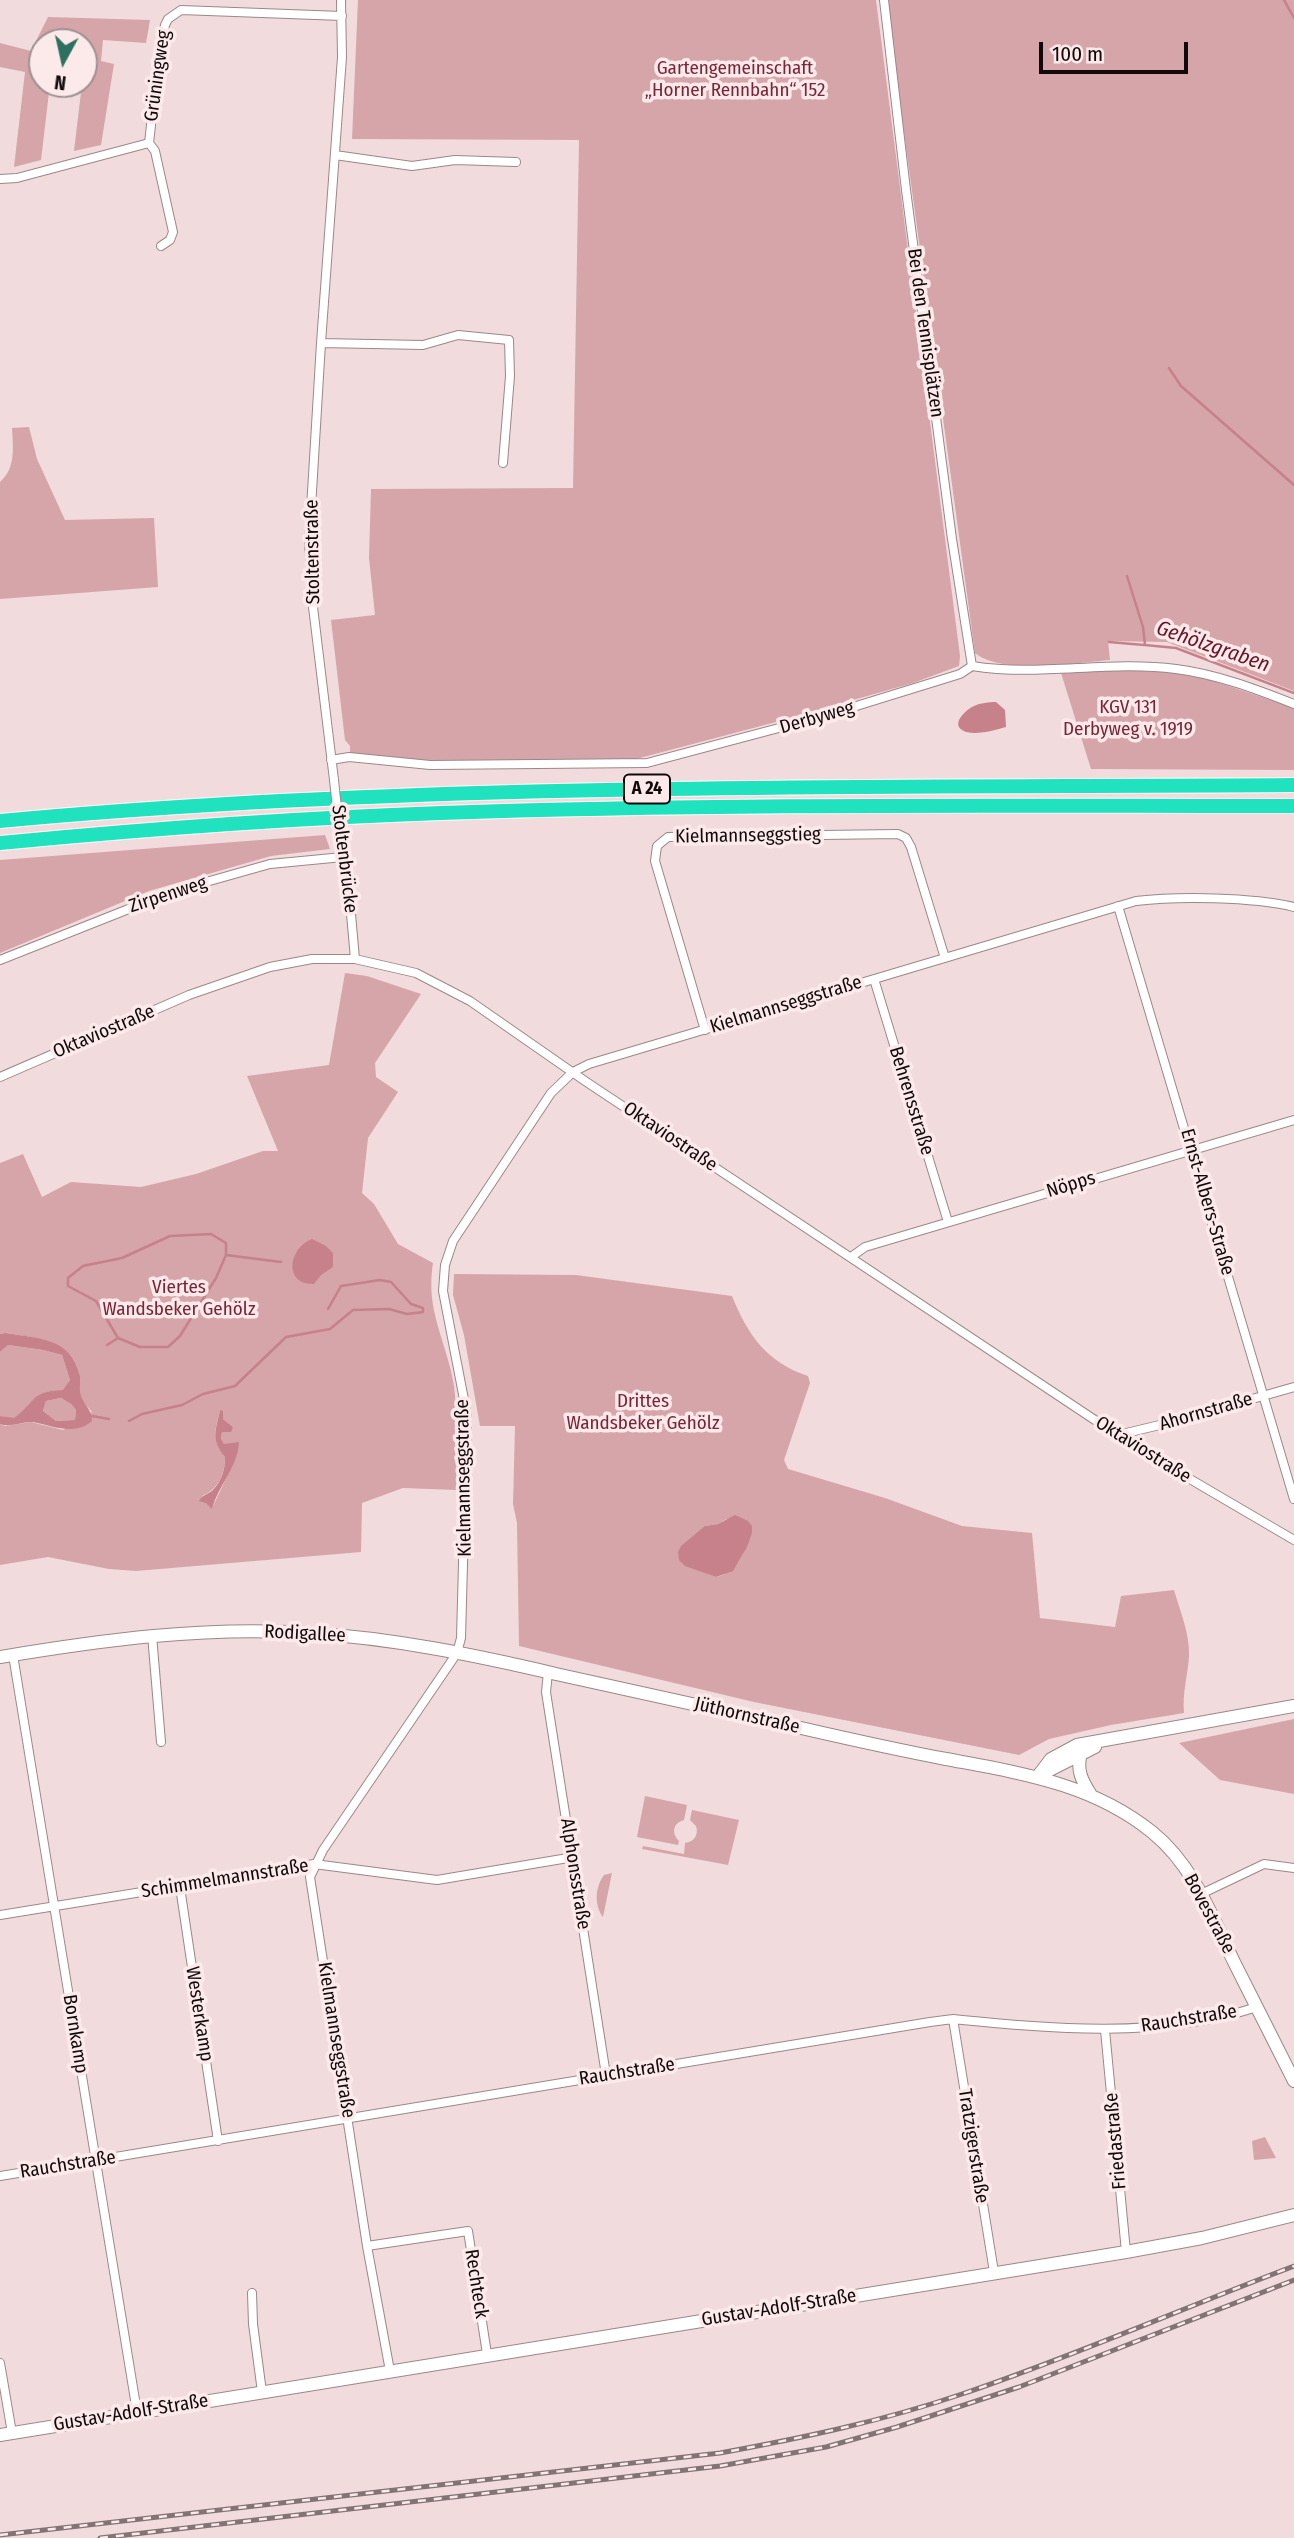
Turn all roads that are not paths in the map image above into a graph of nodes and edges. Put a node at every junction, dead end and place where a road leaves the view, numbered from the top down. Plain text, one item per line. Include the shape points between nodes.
1 (341, 0) edge
2 (884, 0) edge
3 (342, 16) junction
4 (149, 143) junction
5 (335, 155) junction
6 (516, 162) dead end
7 (0, 179) edge
8 (161, 246) dead end
9 (321, 343) junction
10 (503, 463) dead end
11 (972, 666) junction
12 (1294, 704) edge
13 (331, 760) junction
14 (1294, 785) edge
15 (1294, 806) edge
16 (0, 821) edge
17 (0, 843) edge
18 (343, 856) junction
19 (1118, 906) junction
20 (1294, 907) edge
21 (945, 958) junction
22 (355, 959) junction
23 (0, 960) edge
24 (874, 979) junction
25 (705, 1030) junction
26 (573, 1072) junction
27 (0, 1077) edge
28 (1294, 1120) edge
29 (1191, 1150) junction
30 (948, 1222) junction
31 (851, 1257) junction
32 (1294, 1387) edge
33 (1264, 1396) junction
34 (1118, 1435) junction
35 (1294, 1499) edge
36 (1294, 1540) edge
37 (152, 1635) junction
38 (457, 1653) junction
39 (7, 1656) edge
40 (548, 1672) junction
41 (1294, 1706) edge
42 (1108, 1741) junction
43 (161, 1742) dead end
44 (1081, 1753) junction
45 (1038, 1776) junction
46 (1091, 1795) junction
47 (573, 1857) junction
48 (314, 1864) junction
49 (1294, 1868) edge
50 (180, 1887) junction
51 (1201, 1894) junction
52 (55, 1906) junction
53 (0, 1915) edge
54 (1257, 2007) junction
55 (953, 2020) junction
56 (1105, 2030) junction
57 (606, 2075) junction
58 (1294, 2081) edge
59 (349, 2118) junction
60 (218, 2141) junction
61 (96, 2161) junction
62 (0, 2176) edge
63 (1294, 2215) edge
64 (368, 2246) junction
65 (1126, 2252) junction
66 (994, 2272) junction
67 (252, 2293) dead end
68 (487, 2354) junction
69 (0, 2362) edge
70 (390, 2371) junction
71 (262, 2392) junction
72 (137, 2412) junction
73 (6, 2434) edge

1 - 3 street, Stoltenstraße
2 - 11 street, Bei den Tennisplätzen
3 - 4 street, Grüningweg via 181,10 165,24
3 - 5 street, Stoltenstraße
4 - 7 street, Grüningweg
4 - 8 street, Grüningweg via 155,151 173,232
5 - 6 street via 412,166 455,160
5 - 9 street, Stoltenstraße
9 - 10 street via 422,345 458,335 509,340
9 - 13 street, Stoltenstraße via 309,541
11 - 12 street via 1013,671 1153,667 1194,672
11 - 13 street, Derbyweg via 960,674 824,716 647,763 430,765 349,757
13 - 18 street, Stoltenbrücke, bridge
14 - 16 highway, A 24 via 360,796
15 - 17 highway, A 24 via 441,813
18 - 22 street, Stoltenbrücke
18 - 23 street, Zirpenweg via 270,864 174,891
19 - 20 street, Kielmannseggstraße via 1177,898
19 - 21 street, Kielmannseggstraße
19 - 29 street, Ernst-Albers-Straße
21 - 24 street, Kielmannseggstraße
21 - 25 street, Kielmannseggstieg via 911,847 898,834 668,838 657,846 655,861
22 - 26 street, Oktaviostraße via 395,966 443,985
22 - 27 street, Oktaviostraße via 312,960 262,970 189,995
24 - 25 street, Kielmannseggstraße
24 - 30 street, Behrensstraße
25 - 26 street, Kielmannseggstraße via 589,1063
26 - 31 street, Oktaviostraße
26 - 38 street, Kielmannseggstraße via 551,1093 453,1241 445,1265 443,1291 467,1415 463,1628
28 - 29 street, Nöpps
29 - 30 street, Nöpps
29 - 33 street, Ernst-Albers-Straße
30 - 31 street, Nöpps via 865,1247
31 - 34 street, Oktaviostraße
32 - 33 street, Ahornstraße
33 - 34 street, Ahornstraße
33 - 35 street, Ernst-Albers-Straße
34 - 36 street, Oktaviostraße
37 - 38 street, Rodigallee via 306,1632
37 - 39 street, Rodigallee
37 - 43 street
38 - 40 street, Jüthornstraße
38 - 48 street, Kielmannseggstraße
39 - 52 street, Bornkamp
40 - 45 street, Jüthornstraße
40 - 47 street, Alphonsstraße via 546,1692
41 - 42 street
42 - 44 street
42 - 45 street via 1058,1753
44 - 45 street
44 - 46 street via 1080,1775
45 - 46 street, Bovestraße
46 - 51 street, Bovestraße via 1155,1835 1180,1861
47 - 48 street, Schimmelmannstraße via 437,1880
47 - 57 street, Alphonsstraße
48 - 50 street, Schimmelmannstraße
48 - 59 street, Kielmannseggstraße via 310,1877
49 - 51 street via 1264,1864
50 - 52 street, Schimmelmannstraße
50 - 60 street, Westerkamp
51 - 54 street, Bovestraße
52 - 53 street, Schimmelmannstraße
52 - 61 street, Bornkamp
54 - 56 street, Rauchstraße via 1163,2026
54 - 58 street, Bovestraße
55 - 56 street, Rauchstraße
55 - 57 street, Rauchstraße
55 - 66 street, Tratzigerstraße
56 - 65 street, Friedastraße
57 - 59 street, Rauchstraße
59 - 60 street, Rauchstraße
59 - 64 street, Kielmannseggstraße
60 - 61 street, Rauchstraße
61 - 62 street, Rauchstraße
61 - 72 street, Bornkamp
63 - 65 street, Gustav-Adolf-Straße
64 - 68 street, Rechteck via 468,2231
64 - 70 street, Kielmannseggstraße
65 - 66 street, Gustav-Adolf-Straße
66 - 68 street, Gustav-Adolf-Straße
67 - 71 street
68 - 70 street, Gustav-Adolf-Straße
69 - 73 street
70 - 71 street, Gustav-Adolf-Straße
71 - 72 street, Gustav-Adolf-Straße
72 - 73 street, Gustav-Adolf-Straße

